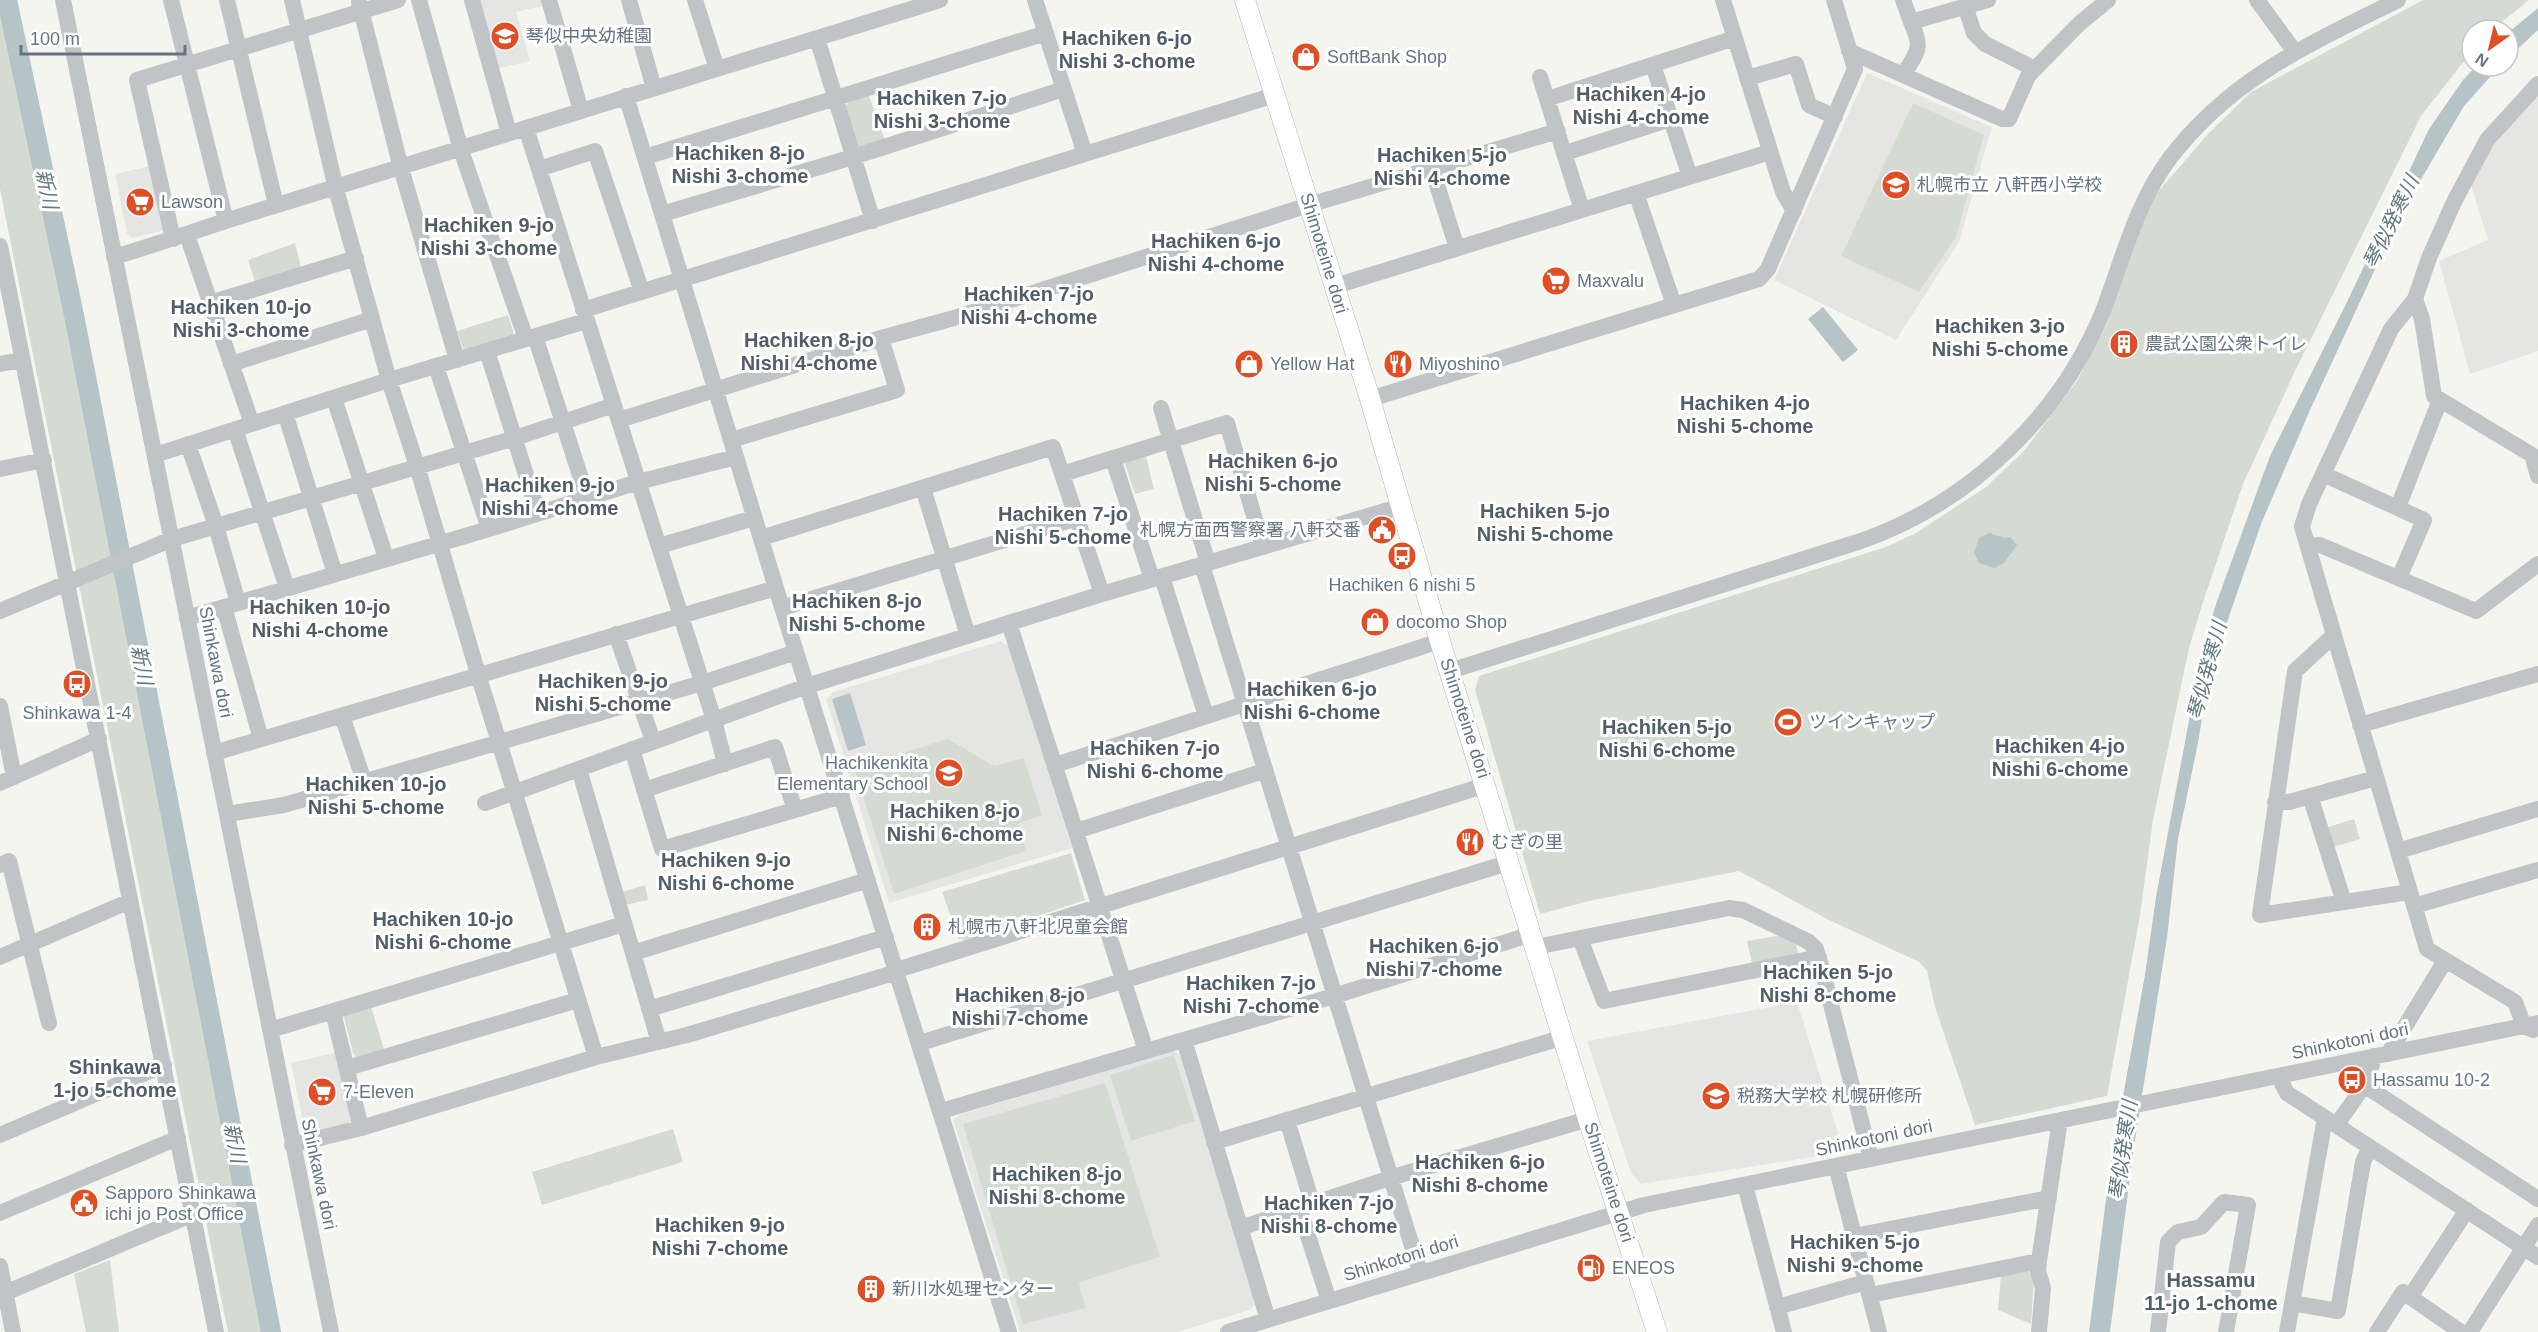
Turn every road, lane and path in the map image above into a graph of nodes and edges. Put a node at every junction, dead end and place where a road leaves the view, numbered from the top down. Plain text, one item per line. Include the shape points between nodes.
1 (63, 0) edge
2 (171, 0) edge
3 (227, 0) edge
4 (292, 0) edge
5 (398, 0) edge
6 (419, 0) edge
7 (472, 0) edge
8 (549, 0) edge
9 (629, 0) edge
10 (696, 0) edge
11 (940, 0) edge
12 (1035, 0) edge
13 (1245, 0) edge
14 (1723, 0) edge
15 (1834, 0) edge
16 (1903, 0) edge
17 (1988, 0) edge
18 (2108, 0) edge
19 (2257, 0) edge
20 (2398, 0) edge
21 (360, 5) edge
22 (1965, 6) junction
23 (1911, 22) junction
24 (300, 31) junction
25 (1046, 33) junction
26 (817, 38) junction
27 (1735, 38) junction
28 (238, 48) junction
29 (1850, 51) junction
30 (2295, 52) junction
31 (187, 64) junction
32 (1653, 65) junction
33 (717, 69) junction
34 (2035, 69) junction
35 (1904, 74) junction
36 (1539, 77) dead end
37 (1747, 78) junction
38 (2538, 84) edge
39 (654, 88) junction
40 (1064, 89) junction
41 (1275, 95) junction
42 (626, 96) junction
43 (1547, 99) junction
44 (836, 100) junction
45 (580, 111) junction
46 (1835, 117) junction
47 (1671, 119) junction
48 (526, 128) junction
49 (1558, 131) junction
50 (509, 133) junction
51 (460, 150) junction
52 (1770, 152) junction
53 (1565, 153) junction
54 (1085, 154) junction
55 (645, 157) junction
56 (853, 157) junction
57 (401, 168) junction
58 (539, 169) junction
59 (1432, 169) junction
60 (1690, 177) junction
61 (336, 189) junction
62 (1636, 193) junction
63 (276, 205) junction
64 (1309, 205) junction
65 (1582, 210) junction
66 (1794, 211) junction
67 (662, 214) junction
68 (226, 220) junction
69 (873, 220) junction
70 (180, 237) junction
71 (0, 246) edge
72 (1457, 249) junction
73 (114, 257) junction
74 (356, 258) junction
75 (682, 280) junction
76 (1335, 286) junction
77 (642, 292) junction
78 (2415, 299) junction
79 (210, 303) junction
80 (1674, 305) junction
81 (584, 316) junction
82 (372, 319) junction
83 (531, 338) junction
84 (881, 338) junction
85 (487, 351) junction
86 (22, 360) junction
87 (457, 360) junction
88 (0, 364) edge
89 (231, 364) junction
90 (436, 366) junction
91 (389, 380) junction
92 (716, 388) junction
93 (334, 398) junction
94 (1370, 399) junction
95 (2440, 400) junction
96 (1161, 408) dead end
97 (616, 412) junction
98 (285, 413) junction
99 (564, 422) junction
100 (252, 424) junction
101 (235, 429) junction
102 (515, 438) junction
103 (1172, 440) junction
104 (188, 444) junction
105 (734, 448) junction
106 (465, 452) junction
107 (155, 455) junction
108 (1113, 459) junction
109 (44, 460) junction
110 (417, 466) junction
111 (0, 469) edge
112 (1062, 474) junction
113 (2323, 474) junction
114 (2538, 476) edge
115 (638, 482) junction
116 (362, 483) junction
117 (923, 488) junction
118 (312, 498) junction
119 (587, 498) junction
120 (1402, 506) junction
121 (2398, 507) junction
122 (264, 512) junction
123 (537, 513) junction
124 (754, 518) junction
125 (1077, 518) junction
126 (216, 526) junction
127 (489, 529) junction
128 (761, 538) junction
129 (166, 541) junction
130 (438, 543) junction
131 (659, 546) junction
132 (2308, 546) junction
133 (1263, 547) junction
134 (386, 558) junction
135 (945, 558) junction
136 (1205, 564) junction
137 (2538, 564) edge
138 (335, 574) junction
139 (1157, 578) junction
140 (2399, 578) junction
141 (75, 579) junction
142 (287, 588) junction
143 (776, 588) junction
144 (1102, 594) junction
145 (231, 605) junction
146 (782, 608) junction
147 (0, 611) edge
148 (681, 615) junction
149 (187, 618) junction
150 (1009, 623) junction
151 (616, 634) junction
152 (2334, 635) junction
153 (968, 636) junction
154 (1440, 641) junction
155 (796, 652) junction
156 (1450, 671) junction
157 (478, 674) junction
158 (2538, 674) edge
159 (702, 682) junction
160 (807, 686) junction
161 (638, 699) junction
162 (1244, 704) junction
163 (0, 706) edge
164 (342, 716) junction
165 (1206, 716) junction
166 (714, 720) junction
167 (2361, 725) junction
168 (99, 739) junction
169 (261, 739) junction
170 (499, 740) junction
171 (653, 741) junction
172 (632, 749) junction
173 (214, 753) junction
174 (725, 764) junction
175 (1055, 765) junction
176 (579, 769) junction
177 (1264, 771) junction
178 (2376, 778) junction
179 (7, 780) edge
180 (364, 781) junction
181 (1486, 785) junction
182 (644, 790) junction
183 (516, 792) junction
184 (842, 796) junction
185 (2310, 796) junction
186 (2275, 802) junction
187 (484, 804) dead end
188 (2538, 809) edge
189 (795, 810) junction
190 (227, 814) junction
191 (1076, 831) junction
192 (1288, 847) junction
193 (2397, 852) junction
194 (1511, 862) junction
195 (0, 865) edge
196 (2538, 870) edge
197 (868, 880) junction
198 (2411, 899) junction
199 (130, 901) junction
200 (2344, 902) junction
201 (1100, 906) junction
202 (1312, 923) junction
203 (624, 924) junction
204 (886, 937) junction
205 (1580, 938) junction
206 (1534, 940) junction
207 (560, 943) junction
208 (30, 944) junction
209 (633, 953) junction
210 (0, 957) edge
211 (1819, 957) junction
212 (2445, 961) junction
213 (897, 971) junction
214 (1122, 981) junction
215 (1334, 996) junction
216 (578, 1000) junction
217 (649, 1009) junction
218 (333, 1011) junction
219 (2538, 1014) edge
220 (49, 1023) dead end
221 (2533, 1027) edge
222 (270, 1030) junction
223 (1564, 1037) junction
224 (1184, 1040) junction
225 (659, 1042) junction
226 (920, 1043) junction
227 (1146, 1051) junction
228 (2381, 1055) junction
229 (596, 1057) junction
230 (164, 1065) junction
231 (347, 1068) junction
232 (2278, 1076) junction
233 (2364, 1085) junction
234 (1365, 1096) junction
235 (941, 1111) junction
236 (1588, 1119) junction
237 (1287, 1120) junction
238 (2060, 1120) junction
239 (2331, 1121) junction
240 (361, 1128) junction
241 (0, 1135) edge
242 (178, 1138) junction
243 (1214, 1142) junction
244 (292, 1145) junction
245 (2370, 1147) junction
246 (1871, 1159) junction
247 (1836, 1166) junction
248 (1390, 1178) junction
249 (1746, 1185) junction
250 (2049, 1198) junction
251 (2538, 1199) edge
252 (1306, 1206) junction
253 (2467, 1210) junction
254 (1618, 1212) junction
255 (0, 1213) edge
256 (193, 1214) junction
257 (2538, 1225) edge
258 (1240, 1228) junction
259 (1854, 1236) junction
260 (2531, 1252) edge
261 (2039, 1261) junction
262 (0, 1266) edge
263 (1420, 1272) junction
264 (1868, 1288) junction
265 (3, 1293) edge
266 (2410, 1298) junction
267 (1329, 1301) junction
268 (2292, 1303) junction
269 (1777, 1307) junction
270 (1268, 1320) junction
271 (14, 1332) edge
272 (216, 1332) edge
273 (331, 1332) edge
274 (1009, 1332) edge
275 (1228, 1332) edge
276 (1657, 1332) edge
277 (1784, 1332) edge
278 (1879, 1332) edge
279 (2039, 1332) edge
280 (2158, 1332) edge
281 (2226, 1332) edge
282 (2287, 1332) edge
283 (2377, 1332) edge
284 (2461, 1332) edge
285 (2470, 1332) edge

1 - 73 street, Shinkawa dori
2 - 31 street
3 - 28 street
4 - 24 street
5 - 21 street
6 - 51 street
7 - 50 street
8 - 45 street
9 - 39 street
10 - 33 street
11 - 26 street
12 - 25 street
13 - 41 main road, Shimoteine dori
14 - 27 street
15 - 29 street
16 - 23 street
17 - 22 street
18 - 34 street
19 - 30 street
20 - 30 street
21 - 24 street
21 - 57 street
22 - 23 street
22 - 34 street via 1974,33 1985,44
23 - 35 street via 1919,41 1918,51
24 - 28 street
24 - 61 street
25 - 40 street
25 - 44 street
26 - 33 street
26 - 44 street
27 - 32 street
27 - 37 street
28 - 31 street
28 - 63 street
29 - 35 street
29 - 46 street via 1855,69
30 - 156 street via 2229,96 2169,159 2138,215 2088,341 2056,397 2024,436 1930,511 1861,541
31 - 68 street
31 - 70 street via 136,80
32 - 43 street
32 - 47 street
33 - 39 street
34 - 35 street via 2009,119
36 - 43 street
37 - 46 street via 1796,64 1809,105
37 - 52 street
38 - 78 street via 2487,140 2454,202
39 - 42 street
40 - 54 street
40 - 56 street
41 - 54 street
41 - 64 main road, Shimoteine dori
42 - 45 street
42 - 55 street
43 - 49 street
44 - 55 street
44 - 56 street
45 - 48 street
46 - 66 street
47 - 53 street
47 - 60 street
48 - 50 street
48 - 58 street
49 - 53 street
49 - 59 street
50 - 51 street
51 - 57 street
51 - 83 street
52 - 60 street
52 - 66 street via 1783,192
53 - 65 street
54 - 69 street
55 - 67 street
56 - 67 street
56 - 69 street
57 - 61 street
57 - 87 street
58 - 77 street via 595,151
58 - 81 street
59 - 64 street
59 - 72 street
60 - 62 street
61 - 63 street
61 - 74 street
62 - 65 street
62 - 80 street
63 - 68 street
64 - 76 main road, Shimoteine dori
64 - 84 street
65 - 72 street
66 - 80 street via 1759,279
67 - 75 street
68 - 70 street
69 - 75 street
70 - 73 street
70 - 79 street
71 - 86 street
72 - 76 street
73 - 107 street, Shinkawa dori
74 - 79 street
74 - 82 street
75 - 77 street
75 - 92 street
76 - 94 main road, Shimoteine dori
77 - 81 street
78 - 95 street via 2422,319 2434,396
78 - 113 street via 2391,329
79 - 89 street
80 - 94 street
81 - 83 street
81 - 97 street
82 - 89 street
82 - 91 street
83 - 85 street
83 - 99 street
84 - 92 street
84 - 105 street via 897,390
85 - 87 street
85 - 102 street
86 - 88 street
86 - 109 street
87 - 90 street
89 - 100 street
90 - 91 street
90 - 106 street
91 - 93 street
91 - 110 street
92 - 97 street
92 - 105 street
93 - 98 street
93 - 116 street
94 - 120 main road, Shimoteine dori
95 - 114 street via 2532,455
95 - 121 street
96 - 103 street
97 - 99 street
97 - 115 street
98 - 100 street
98 - 118 street
99 - 102 street
99 - 119 street
100 - 101 street
101 - 104 street
101 - 122 street
102 - 106 street
102 - 123 street
103 - 108 street
103 - 133 street via 1227,423
103 - 136 street
104 - 107 street
104 - 126 street
105 - 115 street
105 - 124 street
106 - 110 street
106 - 127 street
107 - 129 street, Shinkawa dori
108 - 112 street
108 - 139 street
109 - 111 street
109 - 141 street
110 - 116 street
110 - 130 street
112 - 117 street via 1053,447
112 - 125 street
113 - 121 street
113 - 132 street via 2302,527
115 - 119 street
115 - 131 street
116 - 118 street
116 - 134 street
117 - 128 street
117 - 135 street
118 - 122 street
118 - 138 street
119 - 123 street
120 - 133 street
120 - 154 main road, Shimoteine dori
121 - 140 street via 2424,519
122 - 126 street
122 - 142 street
123 - 127 street
124 - 128 street
124 - 131 street
125 - 135 street
125 - 144 street
126 - 129 street
126 - 145 street
127 - 130 street
128 - 143 street
129 - 141 street
129 - 149 street, Shinkawa dori
130 - 134 street
130 - 157 street
131 - 148 street
132 - 140 street via 2320,545
132 - 152 street
133 - 136 street
134 - 138 street
135 - 146 street
135 - 153 street
136 - 139 street
136 - 162 street
137 - 140 street via 2476,611
138 - 142 street
139 - 144 street
139 - 165 street
141 - 147 street
141 - 168 street
142 - 145 street
143 - 146 street
143 - 148 street
144 - 150 street
145 - 149 street
145 - 169 street
146 - 155 street
148 - 151 street
148 - 159 street
149 - 173 street, Shinkawa dori
150 - 153 street
150 - 175 street
151 - 157 street
151 - 161 street
152 - 167 street
152 - 186 street via 2295,671
153 - 160 street
154 - 156 main road, Shimoteine dori
154 - 162 street
155 - 159 street
155 - 160 street
156 - 181 main road, Shimoteine dori
157 - 164 street
157 - 170 street
158 - 167 street
159 - 161 street
159 - 166 street
160 - 166 street
160 - 184 street
161 - 170 street
161 - 171 street
162 - 165 street
162 - 177 street
163 - 179 street
164 - 169 street
164 - 180 street
165 - 175 street
166 - 171 street
166 - 174 street
167 - 178 street
168 - 179 street
168 - 199 street
169 - 173 street
170 - 180 street
170 - 183 street
171 - 172 street
172 - 176 street
172 - 182 street
173 - 190 street, Shinkawa dori
174 - 182 street
174 - 189 street via 775,747
175 - 191 street
176 - 183 street
176 - 203 street
177 - 191 street
177 - 192 street
178 - 185 street
178 - 193 street
180 - 190 street via 284,805
181 - 192 street
181 - 194 main road, Shimoteine dori
182 - 189 street via 662,849
183 - 187 street
183 - 207 street
184 - 189 street
184 - 197 street
185 - 186 street
185 - 200 street
186 - 200 street via 2260,915
188 - 193 street
190 - 222 street, Shinkawa dori
191 - 201 street
192 - 201 street
192 - 202 street
193 - 198 street
194 - 202 street
194 - 206 main road, Shimoteine dori
195 - 208 street via 9,861
196 - 198 street
197 - 204 street
197 - 209 street
198 - 200 street
198 - 212 street via 2427,950
199 - 208 street
199 - 230 street
201 - 213 street
201 - 214 street
202 - 214 street
202 - 215 street
203 - 207 street
203 - 209 street
204 - 213 street
204 - 217 street
205 - 206 street
205 - 211 street via 1729,908 1743,910 1809,942
205 - 211 street via 1604,1001
206 - 215 street
206 - 223 main road, Shimoteine dori
207 - 216 street
207 - 218 street
208 - 210 street
208 - 220 street
209 - 217 street
211 - 246 street
212 - 221 street via 2515,1002
212 - 228 street
213 - 225 street
213 - 226 street
214 - 226 street
214 - 227 street
215 - 224 street
215 - 234 street
216 - 229 street
216 - 231 street
217 - 225 street
218 - 222 street
218 - 231 street
219 - 221 street
221 - 228 street, Shinkotoni dori
222 - 244 street, Shinkawa dori
223 - 234 street
223 - 236 main road, Shimoteine dori
224 - 227 street
224 - 243 street
225 - 229 street
226 - 235 street
227 - 235 street
228 - 232 street, Shinkotoni dori
228 - 233 street
229 - 240 street
230 - 241 street
230 - 242 street
231 - 240 street
232 - 238 street, Shinkotoni dori
232 - 239 street via 2287,1093
233 - 239 street
233 - 251 street
234 - 237 street
234 - 248 street
235 - 274 street
236 - 248 street
236 - 254 main road, Shimoteine dori
237 - 243 street
237 - 252 street
238 - 246 street, Shinkotoni dori
238 - 250 street
239 - 245 street
239 - 268 street
240 - 244 street
242 - 255 street
242 - 256 street
243 - 258 street
244 - 273 street, Shinkawa dori
245 - 253 street
245 - 268 street via 2363,1162 2338,1311
246 - 247 street, Shinkotoni dori
247 - 249 street, Shinkotoni dori
247 - 259 street
248 - 252 street
248 - 263 street
249 - 254 street, Shinkotoni dori
249 - 269 street
250 - 259 street
250 - 261 street
252 - 258 street
252 - 267 street
253 - 260 street
253 - 266 street
254 - 263 street, Shinkotoni dori
254 - 276 main road, Shimoteine dori
256 - 265 street
256 - 272 street
257 - 260 street
258 - 270 street
259 - 264 street
260 - 285 street
261 - 264 street
261 - 279 street via 2043,1288
262 - 265 street
263 - 267 street, Shinkotoni dori
264 - 269 street
264 - 278 street
265 - 271 street
266 - 283 street via 2403,1293
266 - 284 street
267 - 270 street, Shinkotoni dori
268 - 282 street
269 - 277 street
270 - 275 street, Shinkotoni dori
280 - 281 street via 2168,1242 2178,1232 2201,1227 2224,1202 2248,1205

